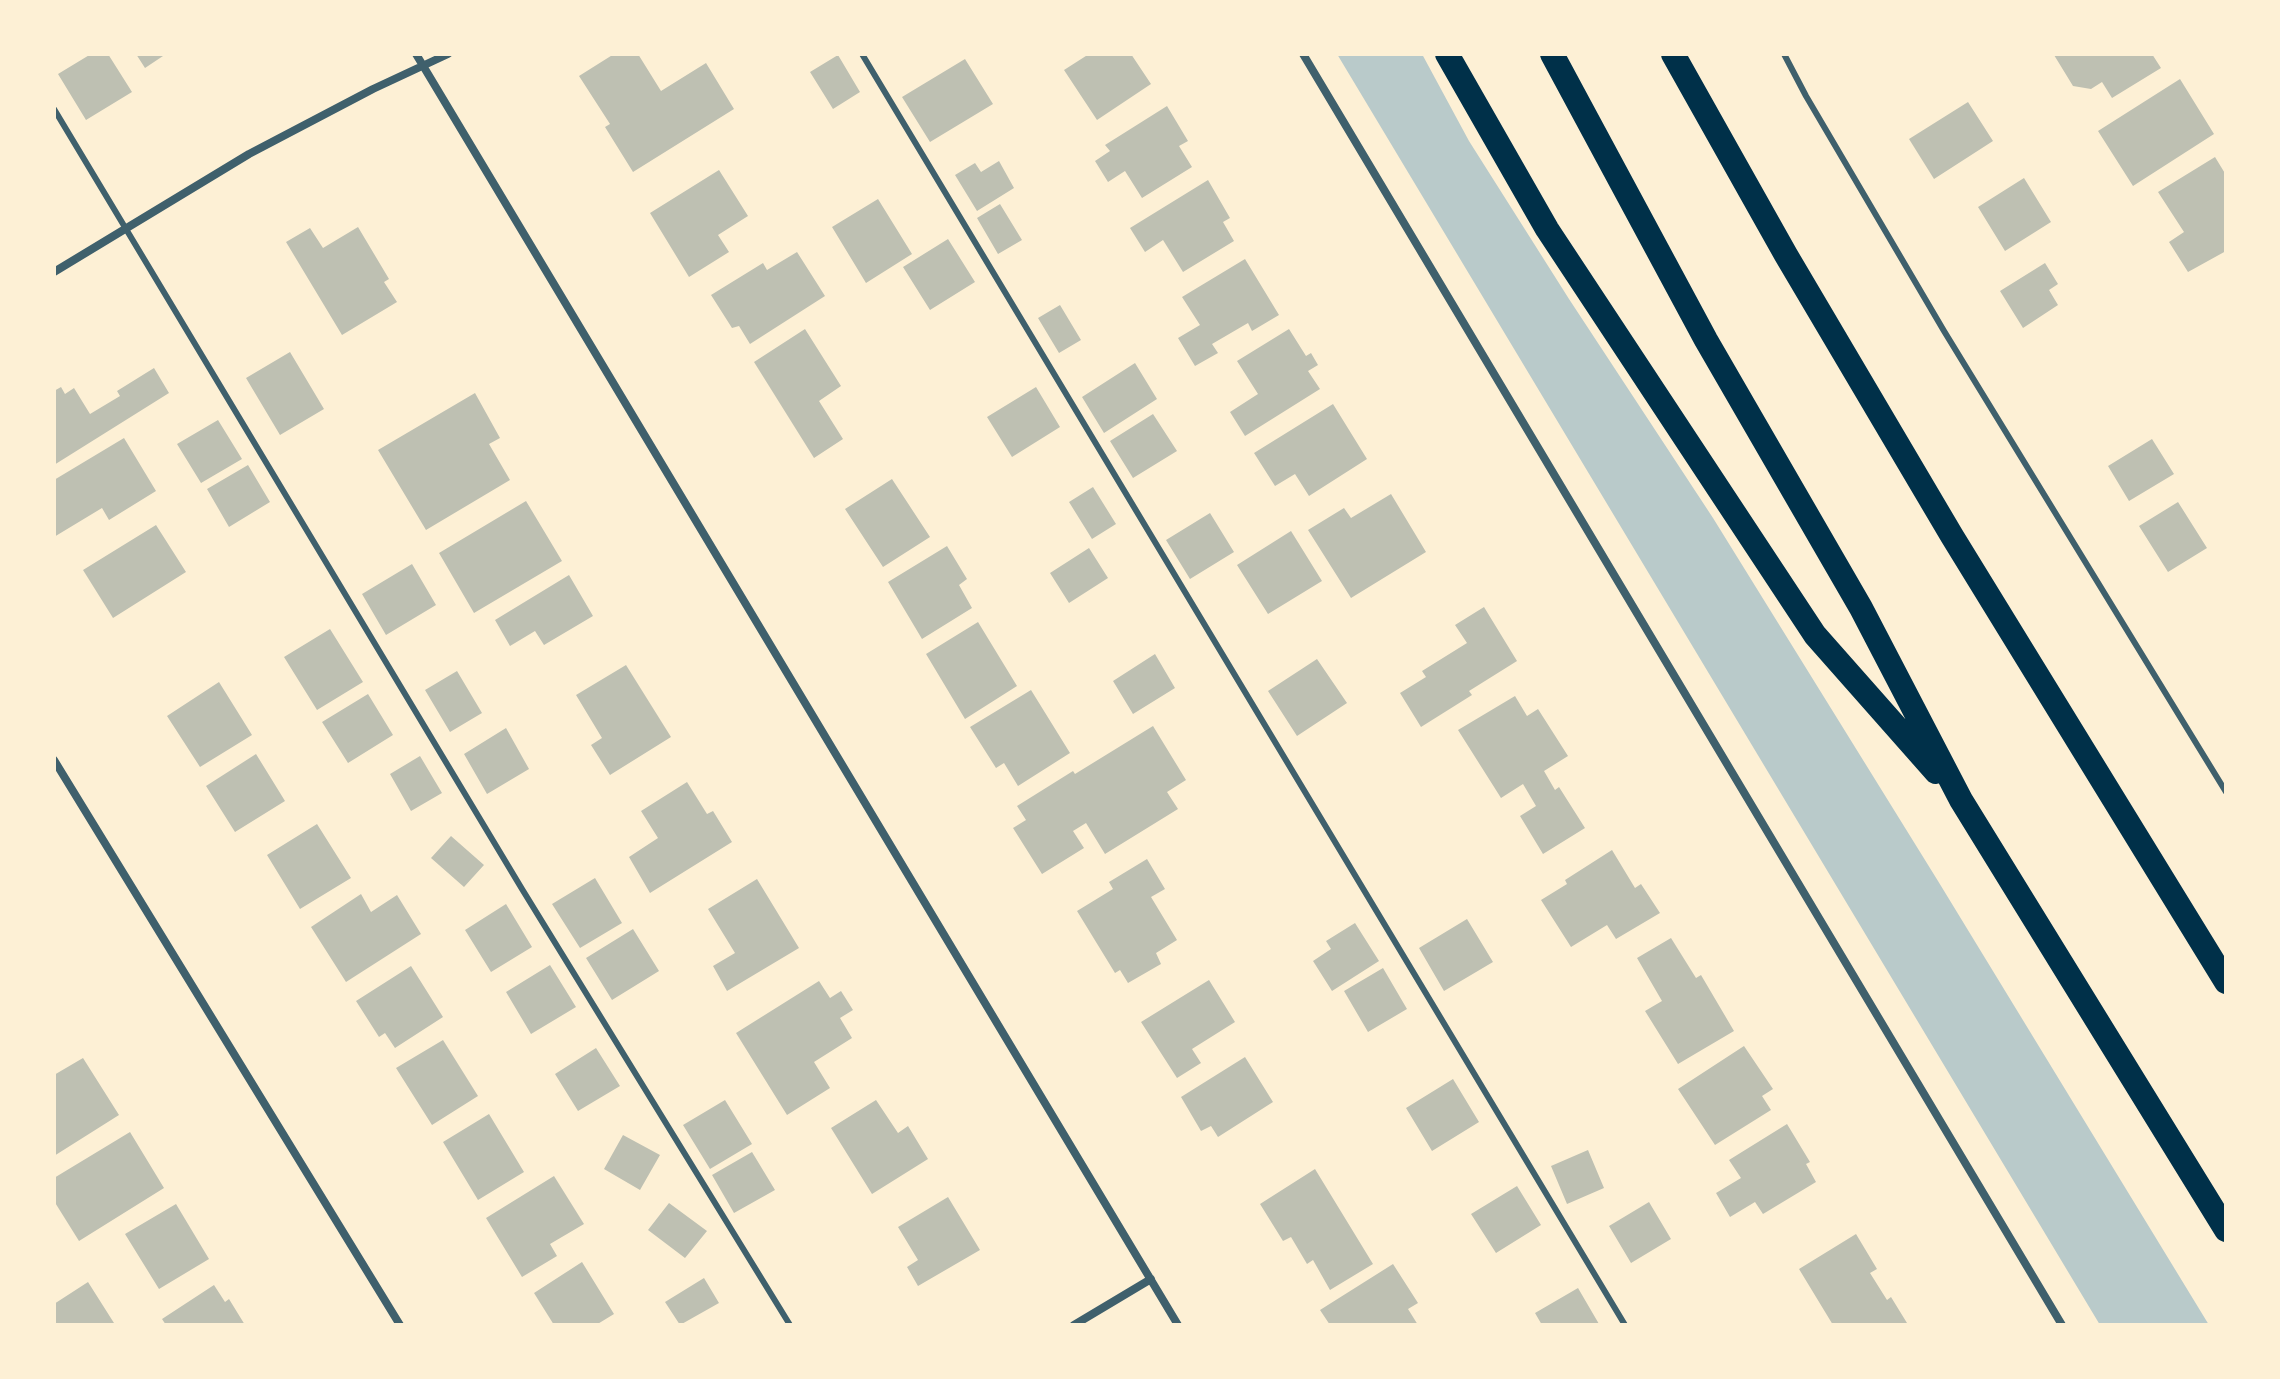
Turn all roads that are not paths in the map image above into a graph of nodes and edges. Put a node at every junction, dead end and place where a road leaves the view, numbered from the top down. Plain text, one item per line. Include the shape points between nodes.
1 (416, 54) edge
2 (448, 54) edge
3 (862, 54) edge
4 (1303, 54) edge
5 (1447, 54) edge
6 (1552, 54) edge
7 (1673, 54) edge
8 (1784, 54) edge
9 (423, 66) junction
10 (54, 109) edge
11 (126, 229) junction
12 (54, 272) edge
13 (54, 760) edge
14 (2226, 792) edge
15 (1961, 800) junction
16 (2226, 982) edge
17 (2226, 1230) edge
18 (1151, 1279) junction
19 (400, 1325) edge
20 (790, 1325) edge
21 (1074, 1325) edge
22 (1178, 1325) edge
23 (1625, 1325) edge
24 (2062, 1325) edge

1 - 9 street
2 - 9 street
3 - 23 lane
4 - 24 street
5 - 15 highway via 1547,229 1815,635
6 - 15 highway via 1706,340 1861,608
7 - 16 highway via 1944,522
8 - 14 lane via 1944,331
9 - 11 street via 249,154
9 - 18 street
10 - 11 lane
11 - 12 street
11 - 20 lane
13 - 19 street
15 - 17 highway
18 - 21 street
18 - 22 street

